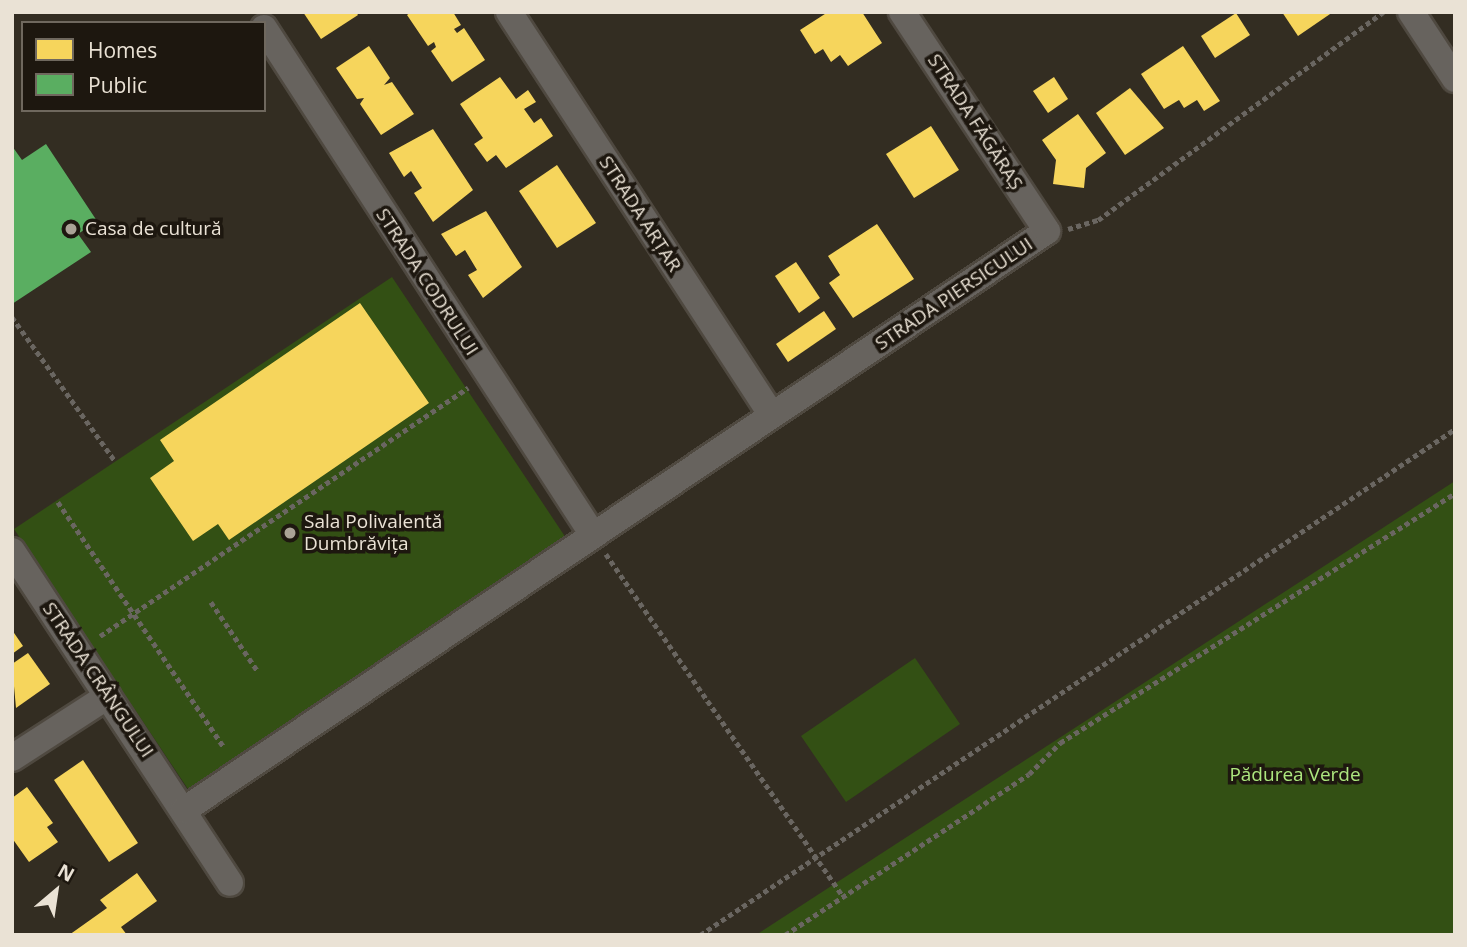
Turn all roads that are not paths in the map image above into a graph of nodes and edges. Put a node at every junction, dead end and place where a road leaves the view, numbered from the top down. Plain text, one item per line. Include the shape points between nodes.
1 (509, 12) edge
2 (902, 12) edge
3 (1411, 12) edge
4 (266, 31) edge
5 (1455, 79) edge
6 (1047, 231) joint
7 (772, 415) junction
8 (593, 535) junction
9 (12, 551) edge
10 (108, 696) junction
11 (12, 758) edge
12 (184, 810) junction
13 (230, 883) dead end

1 - 7 street, STRADA ARȚAR
2 - 6 street, STRADA FĂGĂRAȘ
3 - 5 street
4 - 8 street, STRADA CODRULUI
6 - 7 street, STRADA PIERSICULUI
7 - 8 street, STRADA PIERSICULUI
8 - 12 street, STRADA PIERSICULUI
9 - 10 street, STRADA CRÂNGULUI
10 - 11 street
10 - 12 street, STRADA CRÂNGULUI
12 - 13 street, STRADA CRÂNGULUI

